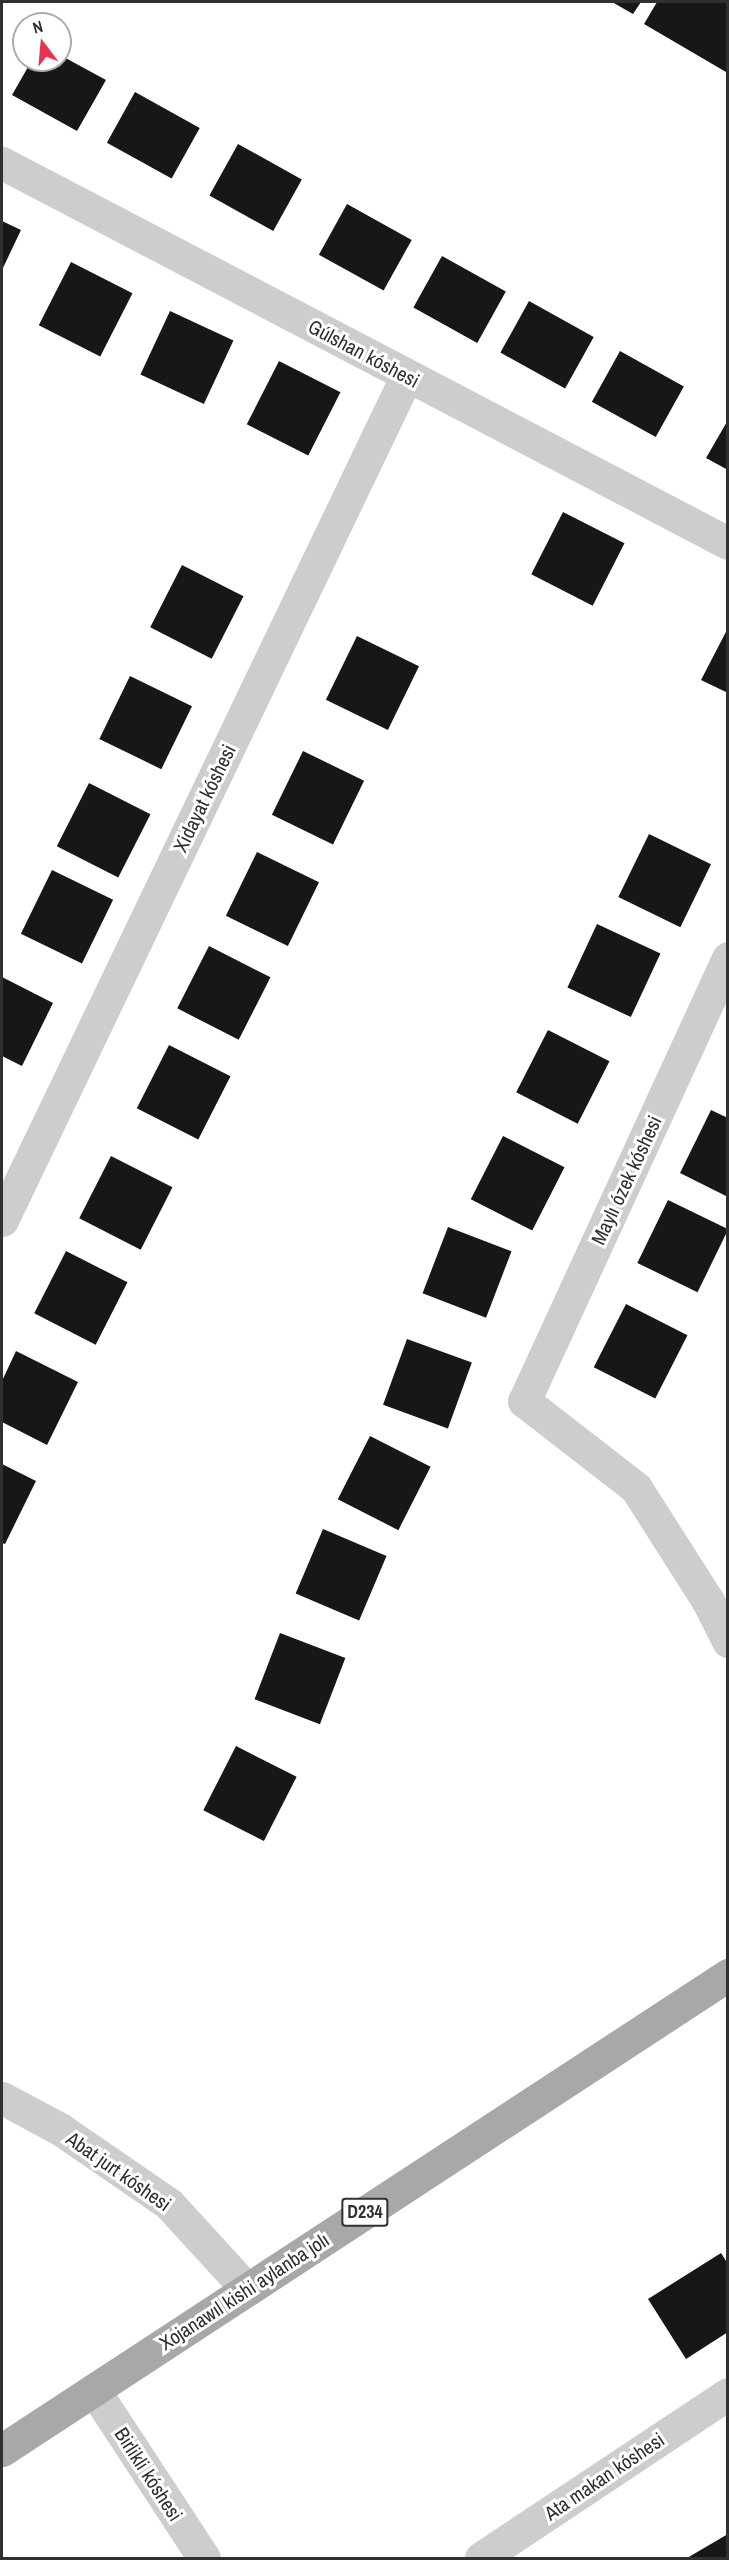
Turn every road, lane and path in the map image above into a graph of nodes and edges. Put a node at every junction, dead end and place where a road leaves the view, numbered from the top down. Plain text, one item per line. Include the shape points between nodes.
1 (2, 163) edge
2 (407, 375) junction
3 (728, 543) edge
4 (728, 958) edge
5 (2, 1220) edge
6 (728, 1641) edge
7 (728, 1975) edge
8 (2, 2098) edge
9 (248, 2289) junction
10 (94, 2390) junction
11 (728, 2394) edge
12 (2, 2450) edge
13 (204, 2559) edge
14 (481, 2559) edge

1 - 2 street, Gúlshan kóshesi
2 - 3 street, Gúlshan kóshesi
2 - 5 street, Xidayat kóshesi
4 - 6 street, Maylı ózek kóshesi via 524,1401 636,1488 708,1601
7 - 9 main road, Xojanawıl kishi aylanba jolı / D234
8 - 9 street, Abat jurt kóshesi via 60,2129 170,2204
9 - 10 main road, Xojanawıl kishi aylanba jolı / D234
10 - 12 main road, Xojanawıl kishi aylanba jolı / D234
10 - 13 street, Birlikli kóshesi
11 - 14 street, Ata makan kóshesi

